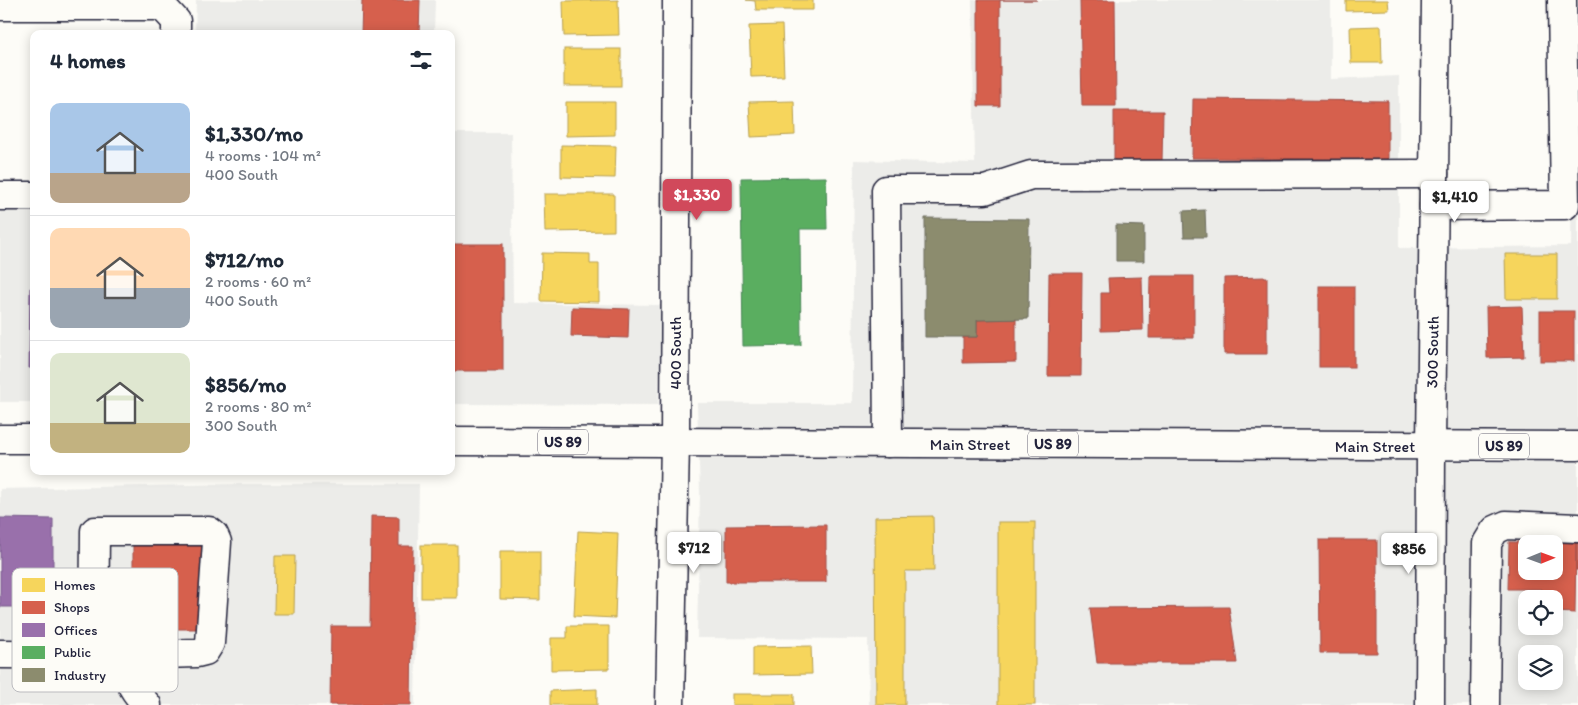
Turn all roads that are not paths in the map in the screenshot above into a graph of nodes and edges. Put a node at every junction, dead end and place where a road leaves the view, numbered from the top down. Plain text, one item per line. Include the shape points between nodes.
1 (677, 0) edge
2 (1436, 0) edge
3 (1562, 0) edge
4 (0, 6) edge
5 (176, 30) edge
6 (1434, 174) junction
7 (0, 196) edge
8 (30, 196) edge
9 (1434, 206) junction
10 (0, 439) edge
11 (30, 439) edge
12 (455, 442) edge
13 (675, 442) junction
14 (888, 444) junction
15 (1431, 446) junction
16 (1578, 446) edge
17 (1578, 528) edge
18 (95, 568) edge
19 (178, 654) edge
20 (136, 692) edge
21 (148, 705) edge
22 (670, 705) edge
23 (1430, 705) edge
24 (1485, 705) edge

1 - 13 main road, 400 South
2 - 6 main road, 300 South
3 - 9 main road via 1564,205
4 - 5 main road via 162,6 176,21
6 - 9 main road, 300 South
6 - 14 main road via 1031,174 985,190 886,190
7 - 8 main road
9 - 15 main road, 300 South
10 - 11 main road
12 - 13 main road, Main Street / US 89
13 - 14 main road, Main Street / US 89
13 - 22 main road, 400 South
14 - 15 main road, Main Street / US 89
15 - 16 main road, Main Street / US 89
15 - 23 main road, 300 South
17 - 24 main road via 1506,526 1495,530 1487,543
18 - 19 main road via 95,531 209,531 214,535 217,542 210,644 205,651
20 - 21 main road

